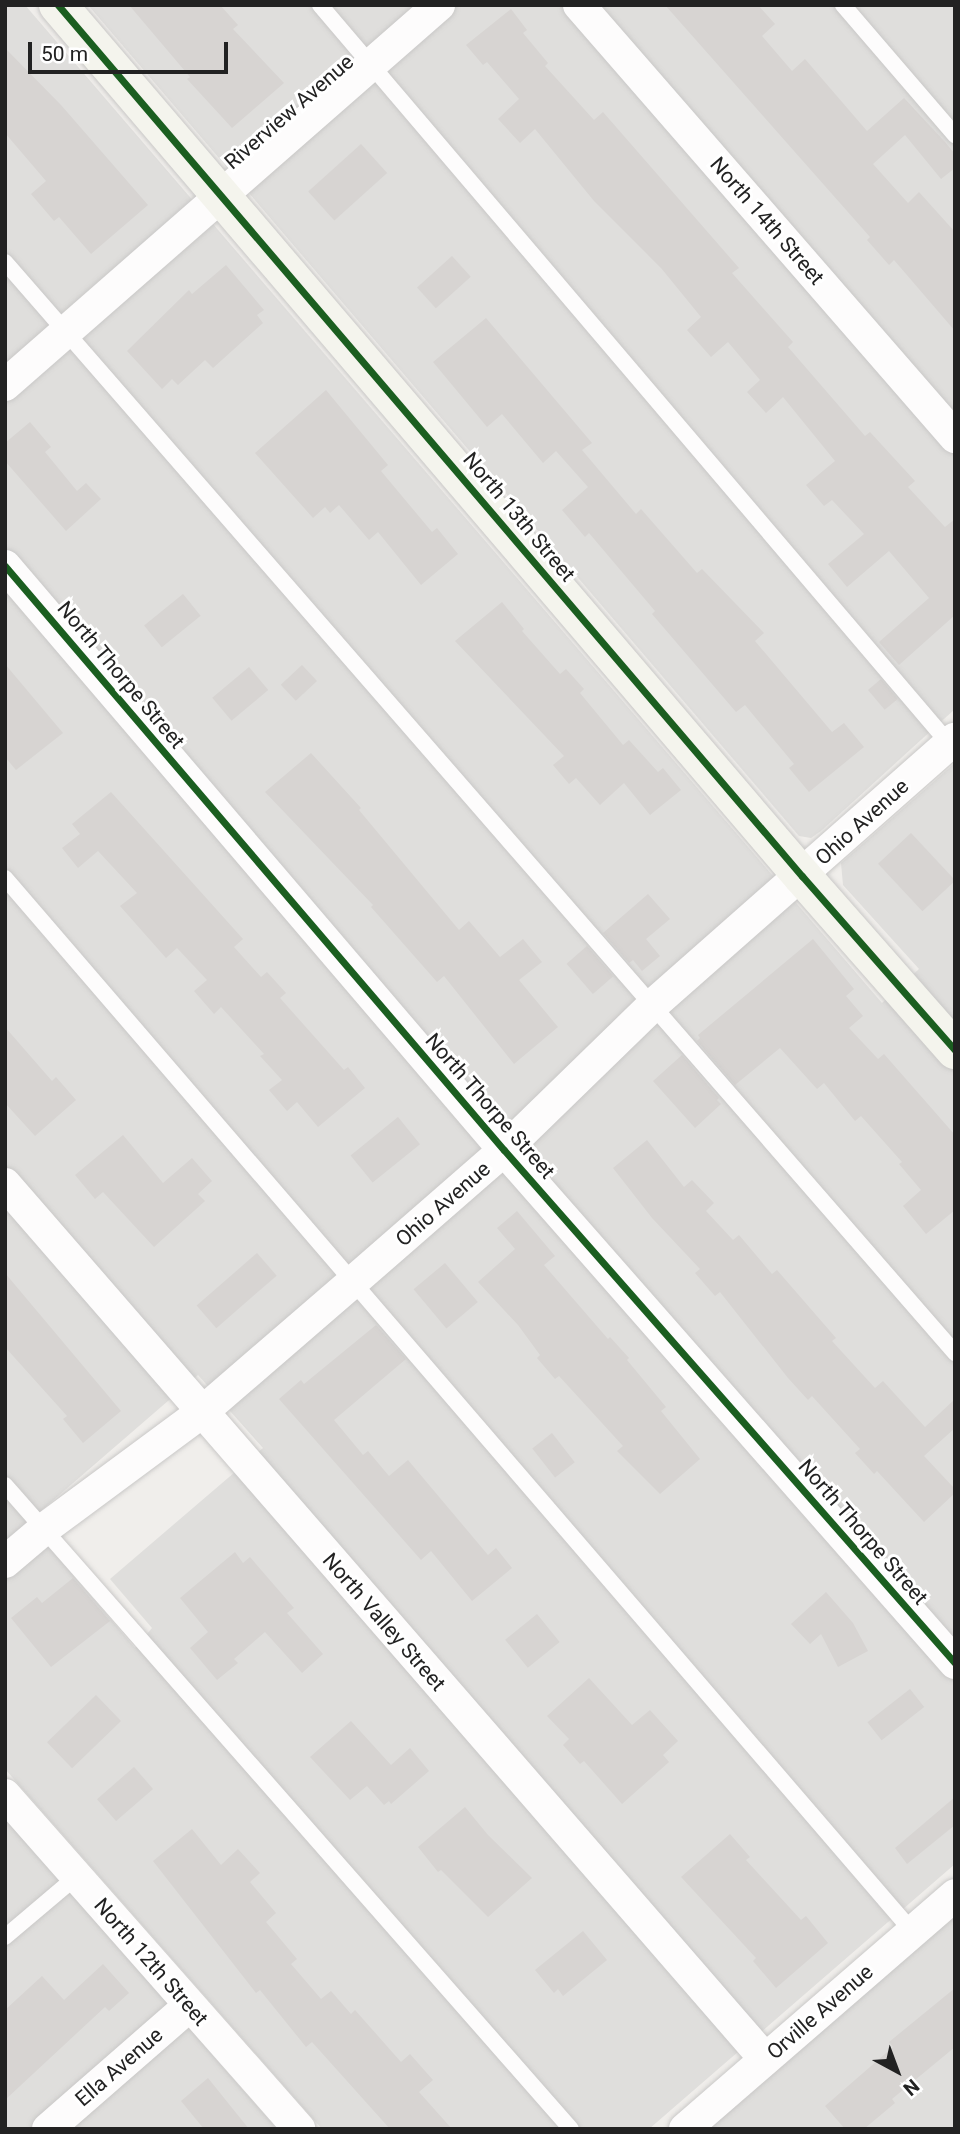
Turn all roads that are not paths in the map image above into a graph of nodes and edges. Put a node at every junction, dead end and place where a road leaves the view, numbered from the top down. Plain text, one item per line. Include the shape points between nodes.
1 (58, 5) edge
2 (320, 5) edge
3 (439, 5) edge
4 (579, 5) edge
5 (843, 5) edge
6 (372, 64) junction
7 (955, 135) edge
8 (222, 193) junction
9 (5, 262) edge
10 (66, 332) junction
11 (5, 385) edge
12 (955, 437) edge
13 (5, 566) edge
14 (953, 745) edge
15 (802, 876) junction
16 (5, 878) edge
17 (654, 1004) junction
18 (955, 1050) edge
19 (504, 1150) junction
20 (5, 1184) edge
21 (354, 1281) junction
22 (955, 1353) edge
23 (201, 1413) junction
24 (5, 1485) edge
25 (44, 1529) junction
26 (5, 1562) edge
27 (955, 1663) edge
28 (5, 1795) edge
29 (76, 1877) junction
30 (955, 1895) edge
31 (912, 1932) junction
32 (5, 1937) edge
33 (190, 2006) junction
34 (765, 2059) junction
35 (48, 2129) edge
36 (299, 2129) edge
37 (571, 2129) edge
38 (685, 2129) edge

1 - 8 street, North 13th Street
2 - 6 lane
3 - 6 street, Riverview Avenue
4 - 12 street, North 14th Street
5 - 7 lane
6 - 8 street, Riverview Avenue
6 - 14 lane
8 - 10 street, Riverview Avenue
8 - 15 street, North 13th Street
9 - 10 lane
10 - 11 street, Riverview Avenue
10 - 17 lane
13 - 19 street, North Thorpe Street
14 - 15 street, Ohio Avenue
15 - 17 street, Ohio Avenue
15 - 18 street, North 13th Street
16 - 21 lane
17 - 19 street, Ohio Avenue
17 - 22 lane
19 - 21 street, Ohio Avenue
19 - 27 street, North Thorpe Street
20 - 23 street, North Valley Street
21 - 23 street, Ohio Avenue
21 - 31 lane
23 - 25 street, Ohio Avenue
23 - 34 street, North Valley Street
24 - 25 lane
25 - 26 street, Ohio Avenue
25 - 37 lane
28 - 29 street, North 12th Street
29 - 32 lane
29 - 33 street, North 12th Street
30 - 31 street, Orville Avenue
31 - 34 street, Orville Avenue
33 - 35 street, Ella Avenue
33 - 36 street, North 12th Street
34 - 38 street, Orville Avenue

